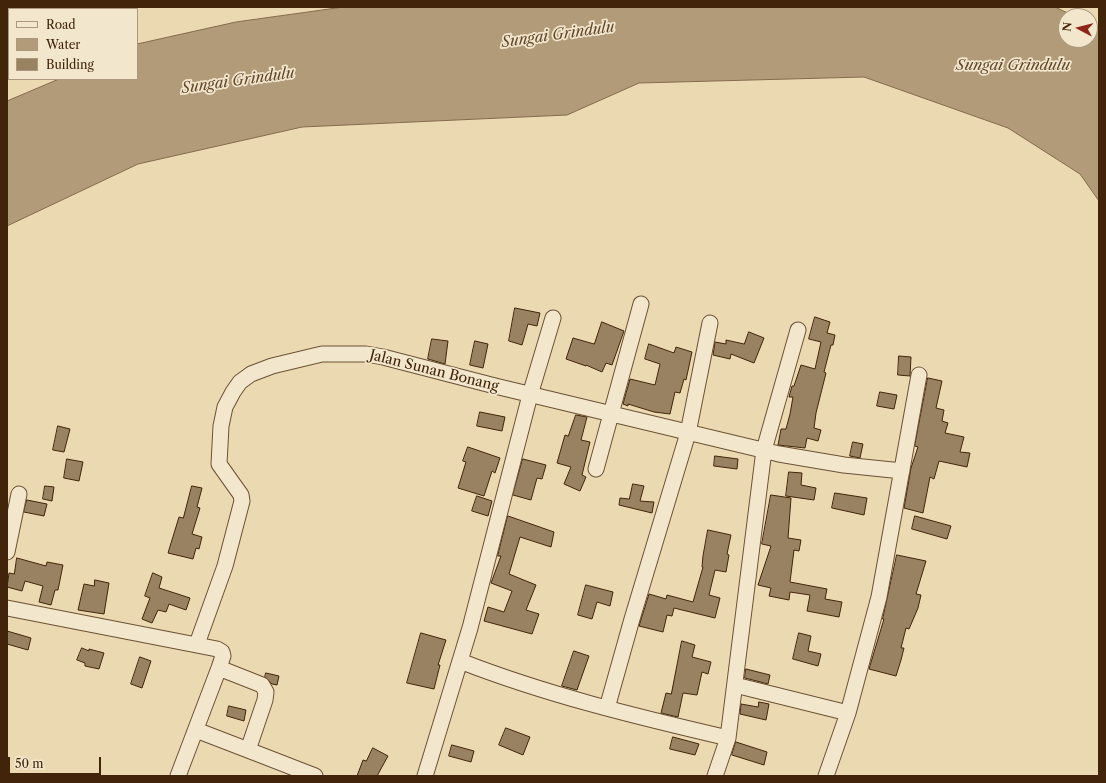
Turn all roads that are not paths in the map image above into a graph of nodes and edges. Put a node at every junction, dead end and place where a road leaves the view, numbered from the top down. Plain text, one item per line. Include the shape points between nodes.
1 (641, 304) dead end
2 (553, 318) dead end
3 (710, 323) dead end
4 (798, 330) dead end
5 (919, 375) dead end
6 (530, 395) junction
7 (611, 413) junction
8 (688, 433) junction
9 (764, 450) junction
10 (596, 469) dead end
11 (902, 471) junction
12 (19, 494) dead end
13 (7, 552) edge
14 (7, 608) edge
15 (197, 644) junction
16 (460, 661) junction
17 (219, 668) junction
18 (735, 685) junction
19 (608, 708) junction
20 (848, 713) junction
21 (196, 730) junction
22 (728, 738) junction
23 (248, 750) junction
24 (178, 776) edge
25 (315, 776) edge
26 (425, 776) edge
27 (715, 776) edge
28 (826, 776) edge

1 - 7 street
2 - 6 street
3 - 8 street
4 - 9 street
5 - 11 street
6 - 7 street, Jalan Sunan Bonang
6 - 15 street, Jalan Sunan Bonang via 366,354 322,354 272,366 251,374 240,382 225,407 219,464 241,495 242,501 225,566
6 - 16 street
7 - 8 street, Jalan Sunan Bonang
7 - 10 street
8 - 9 street, Jalan Sunan Bonang
8 - 19 street
9 - 11 street, Jalan Sunan Bonang via 844,466
9 - 18 street
11 - 20 street via 879,597
12 - 13 street
14 - 15 street
15 - 17 street via 222,652
16 - 19 street via 543,690
16 - 26 street
17 - 21 street
17 - 23 street via 262,686 266,692
18 - 20 street
18 - 22 street
19 - 22 street
20 - 28 street
21 - 23 street
21 - 24 street
22 - 27 street
23 - 25 street

